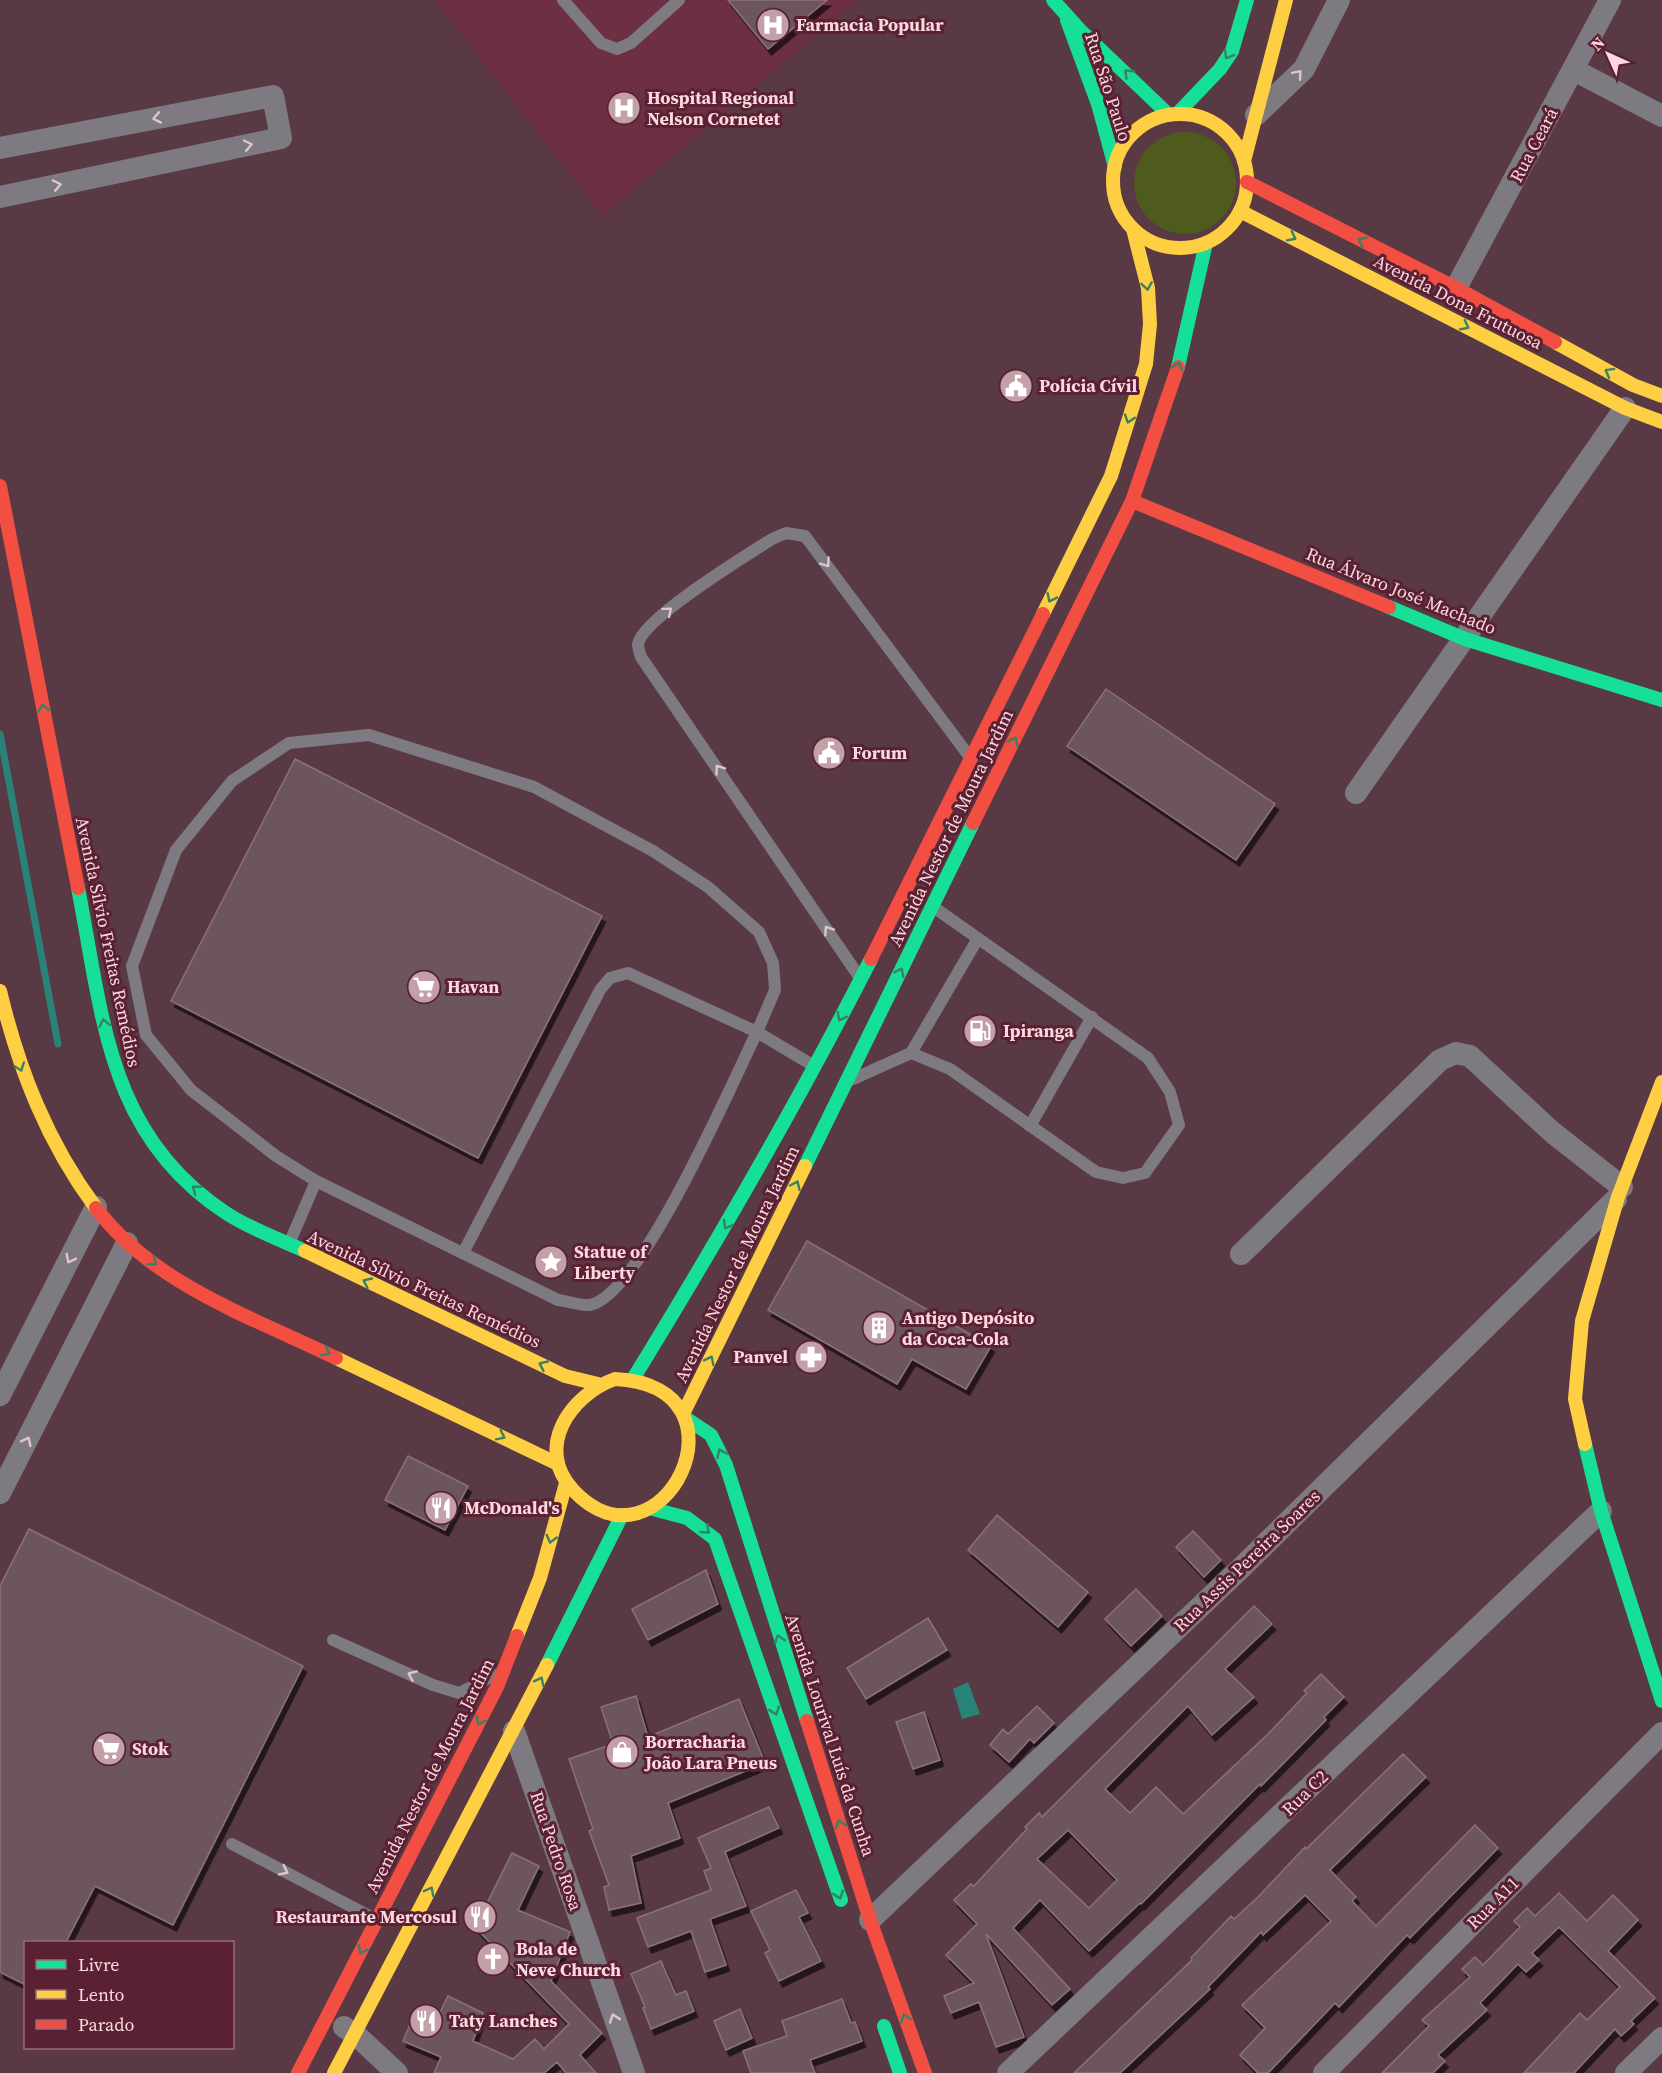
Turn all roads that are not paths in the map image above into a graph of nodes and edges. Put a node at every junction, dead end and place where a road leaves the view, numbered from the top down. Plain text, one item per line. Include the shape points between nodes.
1 (563, 0) edge
2 (679, 0) edge
3 (1053, 0) edge
4 (1247, 0) edge
5 (1286, 0) edge
6 (1339, 0) edge
7 (1610, 0) edge
8 (1067, 18) junction
9 (1574, 70) junction
10 (1173, 114) junction
11 (1256, 115) junction
12 (1662, 116) edge
13 (0, 148) edge
14 (1244, 161) junction
15 (1115, 167) junction
16 (1247, 182) junction
17 (0, 197) edge
18 (1240, 211) junction
19 (1133, 229) junction
20 (1206, 243) junction
21 (1456, 288) junction
22 (1662, 396) edge
23 (1625, 408) junction
24 (1662, 422) edge
25 (0, 486) edge
26 (1132, 501) junction
27 (1465, 639) junction
28 (1662, 700) edge
29 (984, 768) junction
30 (1356, 793) dead end
31 (953, 797) junction
32 (979, 813) junction
33 (918, 899) junction
34 (977, 940) junction
35 (872, 989) junction
36 (0, 991) edge
37 (1092, 1017) junction
38 (757, 1032) junction
39 (911, 1053) junction
40 (830, 1075) junction
41 (1662, 1082) edge
42 (1030, 1126) junction
43 (316, 1181) junction
44 (1620, 1192) junction
45 (96, 1207) junction
46 (127, 1243) junction
47 (289, 1244) junction
48 (463, 1253) junction
49 (1241, 1254) dead end
50 (633, 1379) junction
51 (598, 1384) junction
52 (0, 1395) edge
53 (685, 1416) junction
54 (558, 1464) junction
55 (567, 1483) junction
56 (0, 1493) edge
57 (653, 1509) junction
58 (1601, 1511) junction
59 (622, 1515) junction
60 (333, 1640) dead end
61 (504, 1671) junction
62 (1662, 1701) edge
63 (514, 1731) junction
64 (1662, 1733) edge
65 (232, 1844) dead end
66 (846, 1916) dead end
67 (378, 1920) junction
68 (870, 1920) junction
69 (881, 2017) dead end
70 (327, 2019) junction
71 (355, 2034) junction
72 (1662, 2038) edge
73 (626, 2050) junction
74 (298, 2073) edge
75 (334, 2073) edge
76 (397, 2073) edge
77 (614, 2073) edge
78 (634, 2073) edge
79 (900, 2073) edge
80 (925, 2073) edge
81 (1008, 2073) edge
82 (1324, 2073) edge
83 (1626, 2073) edge

1 - 2 lane via 601,43 617,49 631,43
3 - 8 main road, Rua São Paulo
4 -> 10 main road, Avenida Nestor de Moura Jardim via 1232,51 1220,69
5 - 11 main road
11 -> 6 street via 1304,69
7 - 9 street, Rua Ceará
10 -> 8 main road, Rua São Paulo
8 - 15 main road, Rua São Paulo via 1098,104
9 - 12 street
9 - 21 street, Rua Ceará
10 - 14 main road via 1202,118 1224,129
10 - 15 main road, Avenida Nestor de Moura Jardim via 1147,123 1132,134
11 - 14 main road
17 -> 13 street via 281,138 273,96
14 - 16 main road
15 - 19 main road, Avenida Nestor de Moura Jardim via 1114,190 1120,211
16 - 18 main road
21 -> 16 main road, Avenida Dona Frutuosa
18 - 20 main road via 1226,230
18 -> 23 main road, Avenida Dona Frutuosa
19 - 20 main road via 1152,241 1173,247
19 -> 29 main road, Avenida Nestor de Moura Jardim via 1148,288 1146,364 1111,476
26 -> 20 main road, Avenida Nestor de Moura Jardim via 1180,362
22 -> 21 main road, Avenida Dona Frutuosa via 1633,385
23 - 24 main road, Avenida Dona Frutuosa
23 - 27 street
47 -> 25 main road, Avenida Sílvio Freitas Remédios via 227,1214 176,1174 146,1136 111,1059
26 - 27 main road, Rua Álvaro José Machado
29 -> 26 main road, Avenida Nestor de Moura Jardim
27 - 28 main road, Rua Álvaro José Machado
27 - 30 street
29 - 31 main road, Avenida Nestor de Moura Jardim
29 - 32 main road, Avenida Nestor de Moura Jardim
35 -> 29 lane via 641,657 638,644 647,628 684,598 772,539 786,533 805,536
31 - 32 main road
31 - 33 main road, Avenida Nestor de Moura Jardim
32 - 33 main road, Avenida Nestor de Moura Jardim
33 - 34 lane
35 -> 33 main road, Avenida Nestor de Moura Jardim
33 - 35 main road, Avenida Nestor de Moura Jardim
34 - 37 lane
34 - 39 lane
35 - 40 main road, Avenida Nestor de Moura Jardim
35 -> 40 main road, Avenida Nestor de Moura Jardim
36 -> 45 main road via 12,1044 36,1111 64,1162
37 - 42 lane
37 - 42 lane via 1148,1058 1170,1092 1179,1125 1145,1173 1123,1178 1096,1172
38 - 40 lane
38 - 43 lane via 775,990 773,963 759,932 708,887 653,851 534,787 369,735 289,743 232,781 176,850 132,966 146,1035 191,1090 276,1156
38 - 48 lane via 649,1247 609,1295 590,1305 558,1300
38 - 48 lane via 628,973 610,978 563,1056
39 - 40 lane
39 - 42 lane via 950,1070
40 -> 50 main road, Avenida Nestor de Moura Jardim via 724,1231
53 -> 40 main road, Avenida Nestor de Moura Jardim via 768,1245
41 - 44 main road
43 - 47 lane
43 - 48 lane
44 - 49 street via 1470,1056 1456,1053 1440,1060
44 - 58 main road via 1582,1321 1575,1399
44 - 68 street, Rua Assis Pereira Soares via 1240,1569
45 - 46 main road
45 -> 52 street
46 -> 54 main road via 181,1283
56 -> 46 street
51 -> 47 main road, Avenida Sílvio Freitas Remédios via 565,1376
50 - 51 main road, Avenida Nestor de Moura Jardim
50 - 53 main road, Avenida Nestor de Moura Jardim via 663,1390
51 - 54 main road, Avenida Nestor de Moura Jardim via 573,1403 558,1432
53 - 57 main road, Avenida Nestor de Moura Jardim via 686,1461 682,1475
68 -> 53 main road, Avenida Lourival Luís da Cunha via 726,1465 711,1435
54 - 55 main road, Avenida Nestor de Moura Jardim
55 - 59 main road, Avenida Nestor de Moura Jardim via 590,1506
55 -> 61 main road, Avenida Nestor de Moura Jardim via 540,1578
57 - 59 main road, Avenida Nestor de Moura Jardim
57 -> 66 main road via 689,1518 715,1539
58 - 62 main road
58 - 81 street, Rua C2
63 -> 59 main road
61 -> 60 lane via 459,1693
61 -> 67 main road, Avenida Nestor de Moura Jardim
71 -> 63 main road
73 -> 63 street, Rua Pedro Rosa
64 - 82 street, Rua A11
65 -> 67 lane
67 -> 70 main road, Avenida Nestor de Moura Jardim
80 -> 68 main road, Avenida Lourival Luís da Cunha
69 - 79 main road
70 - 71 street
70 - 74 main road, Avenida Nestor de Moura Jardim
71 - 75 main road
71 - 76 street
72 - 83 street
73 - 77 street
73 - 78 street, Rua Pedro Rosa

